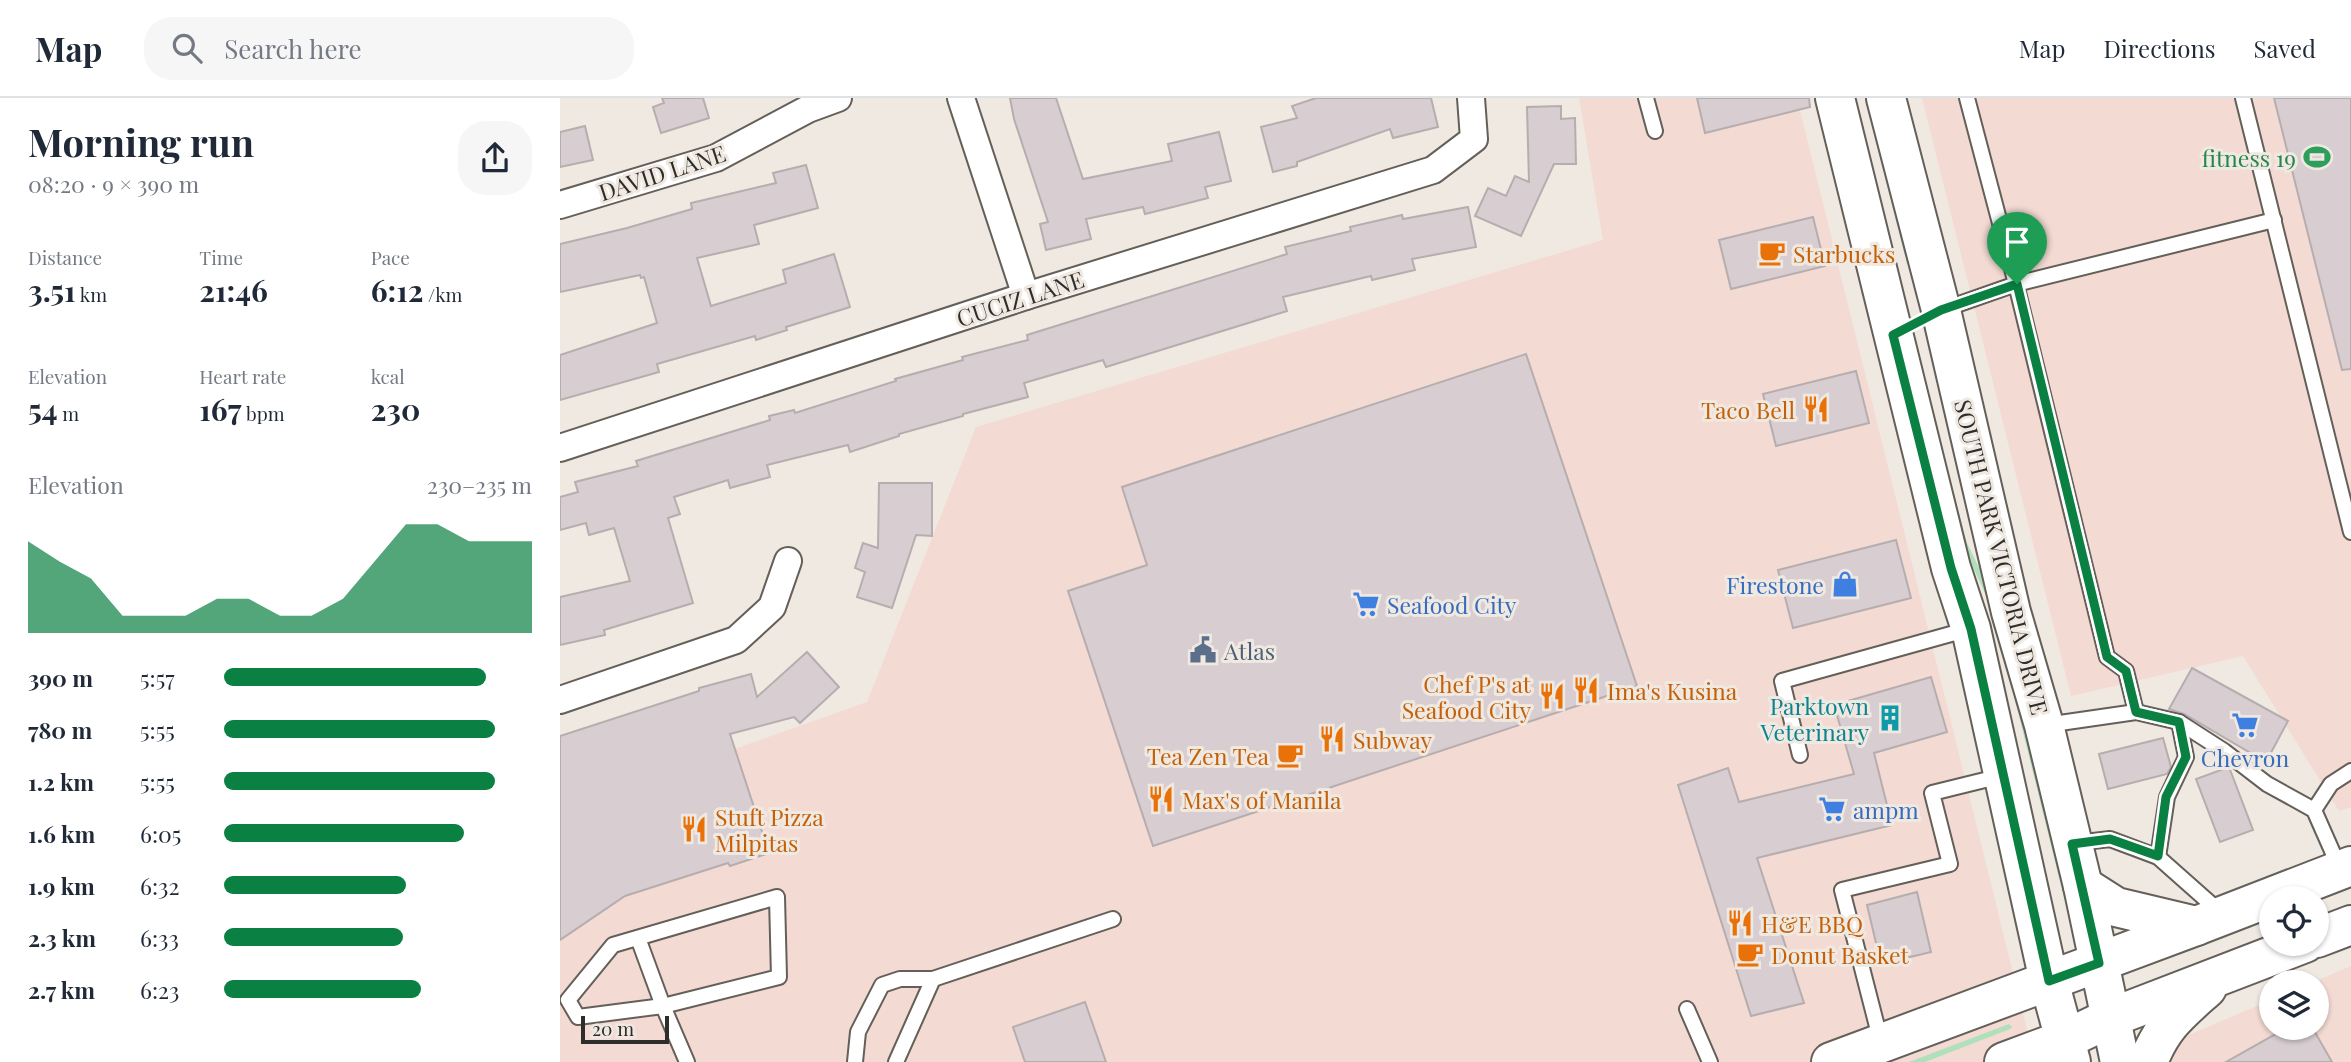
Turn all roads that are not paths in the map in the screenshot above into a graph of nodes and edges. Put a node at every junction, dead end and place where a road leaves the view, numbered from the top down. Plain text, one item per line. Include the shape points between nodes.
1 (838, 98) edge
2 (961, 98) edge
3 (1471, 98) edge
4 (1646, 98) edge
5 (1835, 98) edge
6 (1886, 98) edge
7 (1967, 98) edge
8 (2243, 98) edge
9 (1655, 131) dead end
10 (560, 205) edge
11 (2274, 220) junction
12 (2017, 284) junction
13 (1026, 296) junction
14 (1941, 310) junction
15 (1893, 335) junction
16 (560, 447) edge
17 (2351, 532) edge
18 (788, 561) dead end
19 (1971, 629) junction
20 (560, 700) edge
21 (2136, 712) junction
22 (2179, 722) junction
23 (2044, 725) junction
24 (1800, 755) dead end
25 (2351, 771) edge
26 (2004, 776) junction
27 (2314, 810) junction
28 (2072, 844) junction
29 (2158, 856) junction
30 (2346, 868) edge
31 (2083, 886) junction
32 (1112, 919) dead end
33 (2209, 921) junction
34 (2351, 925) edge
35 (2329, 934) edge
36 (638, 938) junction
37 (2272, 956) edge
38 (2099, 963) junction
39 (2221, 976) junction
40 (933, 979) junction
41 (2049, 981) junction
42 (663, 1006) junction
43 (1687, 1009) dead end
44 (2110, 1018) junction
45 (1881, 1043) junction
46 (2069, 1050) edge
47 (687, 1062) edge
48 (855, 1062) edge
49 (896, 1062) edge
50 (1710, 1062) edge
51 (1831, 1062) edge
52 (2004, 1062) edge
53 (2120, 1062) edge
54 (2148, 1062) edge

1 - 10 street, DAVID LANE via 716,158
2 - 13 street
3 - 13 street, CUCIZ LANE via 1474,139 1433,170
4 - 9 lane
5 - 15 main road, SOUTH PARK VICTORIA DRIVE
6 - 14 main road, SOUTH PARK VICTORIA DRIVE
7 - 12 lane
8 - 11 lane
11 - 12 lane
11 - 17 lane
12 - 14 lane
12 - 21 lane via 2107,657 2126,671
13 - 16 street, CUCIZ LANE
14 - 15 main road
14 - 23 main road, SOUTH PARK VICTORIA DRIVE via 2011,612
15 - 19 main road, SOUTH PARK VICTORIA DRIVE via 1951,568
18 - 20 street via 772,607 736,640
19 - 24 lane via 1783,681
19 - 26 main road, SOUTH PARK VICTORIA DRIVE
21 - 22 lane
21 - 23 lane
22 - 27 lane via 2267,784
22 - 29 lane via 2186,757 2166,797
23 - 28 main road, SOUTH PARK VICTORIA DRIVE
25 - 27 lane via 2330,784
26 - 41 main road, SOUTH PARK VICTORIA DRIVE
26 - 45 lane via 1932,793 1950,864 1842,890
27 - 30 lane
28 - 29 lane via 2110,839
28 - 31 main road, SOUTH PARK VICTORIA DRIVE
29 - 33 lane
30 - 33 main road
31 - 33 main road via 2116,907
31 - 38 main road, SOUTH PARK VICTORIA DRIVE
32 - 40 lane
33 - 38 main road
34 - 35 main road
36 - 42 lane
36 - 42 lane via 613,945 568,1000 578,1017
36 - 42 lane via 777,897 779,977
37 - 39 main road
38 - 41 main road
38 - 44 main road, SOUTH PARK VICTORIA DRIVE
39 - 44 main road
39 - 54 main road via 2158,1037
40 - 48 lane via 900,979 882,985 858,1032
40 - 49 lane
41 - 45 main road
41 - 46 main road, SOUTH PARK VICTORIA DRIVE
42 - 47 lane
43 - 50 lane
44 - 46 main road
44 - 53 main road, SOUTH PARK VICTORIA DRIVE
45 - 51 main road
46 - 52 main road

